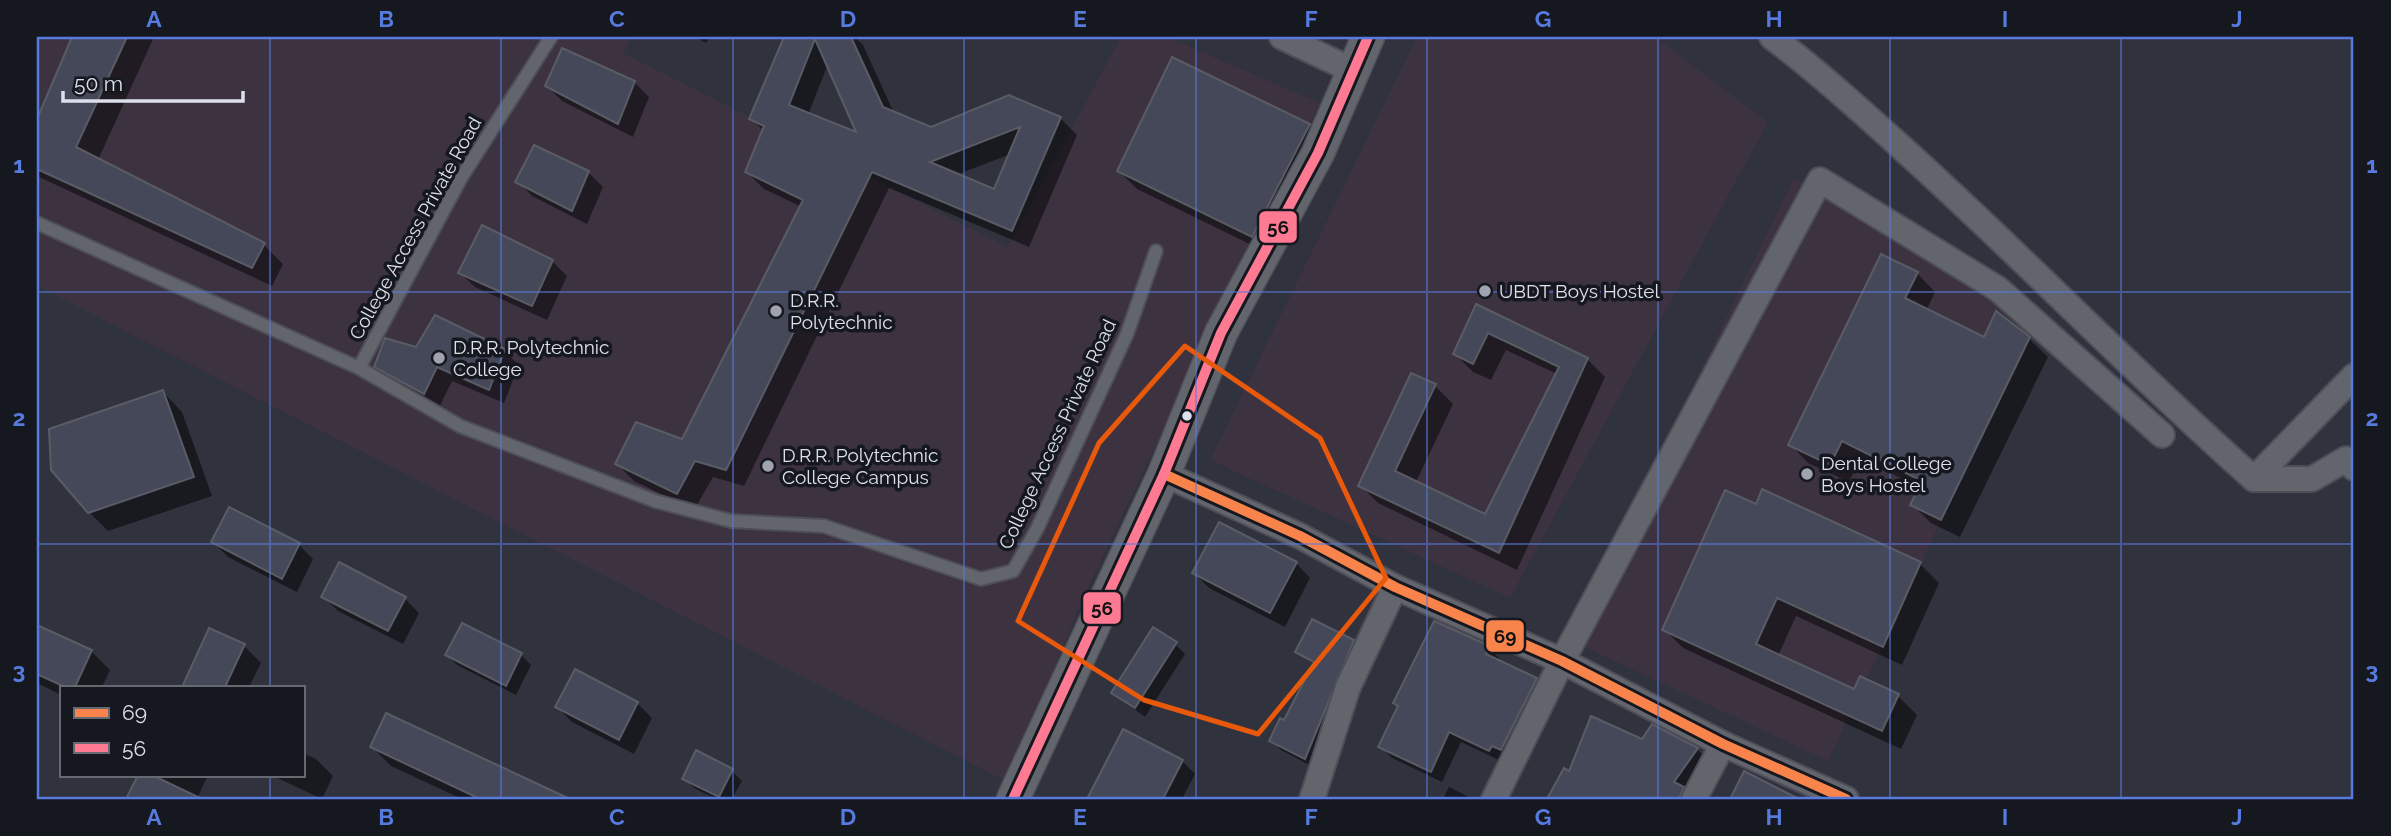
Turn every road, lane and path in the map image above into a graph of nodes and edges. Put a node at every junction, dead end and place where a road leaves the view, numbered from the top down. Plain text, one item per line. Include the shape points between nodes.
1 (551, 37) edge
2 (1282, 37) edge
3 (1368, 37) edge
4 (1772, 37) edge
5 (1354, 71) junction
6 (37, 222) edge
7 (1156, 251) dead end
8 (359, 368) junction
9 (2354, 376) edge
10 (2162, 435) dead end
11 (2354, 468) edge
12 (1164, 474) junction
13 (2254, 479) junction
14 (1395, 587) junction
15 (1562, 661) junction
16 (1723, 744) junction
17 (1013, 799) edge
18 (1312, 799) edge
19 (1494, 799) edge
20 (1694, 799) edge
21 (1846, 799) edge

1 - 8 lane, College Access Private Road via 461,178
2 - 5 street
3 - 5 street
4 - 13 street via 2000,236
5 - 12 street via 1318,153 1221,333
6 - 8 lane, College Access Private Road
7 - 8 lane, College Access Private Road via 1127,334 1037,529 1013,570 981,579 824,526 731,521 655,500 460,426
9 - 13 street
10 - 15 street via 1998,289 1820,180
11 - 13 street via 2346,459 2312,479
12 - 14 street via 1300,536
12 - 17 street
14 - 15 street
14 - 18 street via 1348,687
15 - 16 street
15 - 19 street
16 - 20 street
16 - 21 street

